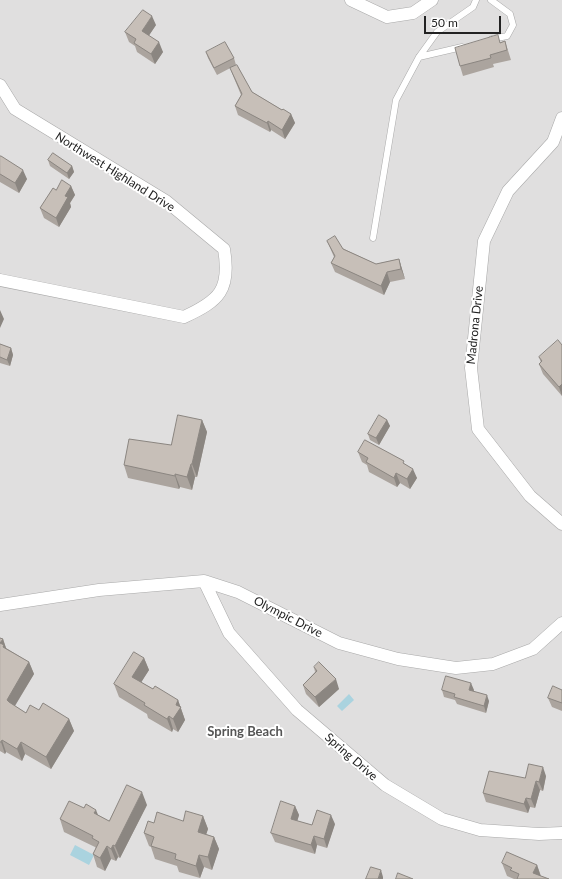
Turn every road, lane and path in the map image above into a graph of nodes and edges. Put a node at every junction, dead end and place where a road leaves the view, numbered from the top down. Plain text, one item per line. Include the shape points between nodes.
1 (351, 0) edge
2 (432, 0) edge
3 (476, 0) edge
4 (491, 0) edge
5 (485, 41) edge
6 (470, 45) edge
7 (419, 57) junction
8 (0, 85) edge
9 (0, 100) edge
10 (15, 109) junction
11 (562, 118) edge
12 (373, 238) dead end
13 (0, 280) edge
14 (562, 524) edge
15 (204, 581) junction
16 (0, 605) edge
17 (562, 623) edge
18 (562, 833) edge

1 - 2 street via 387,17 413,13
3 - 7 lane via 474,7 438,32
4 - 5 lane via 510,14 513,25 507,36
6 - 7 lane
7 - 12 lane via 396,100
8 - 10 street, Northwest Highland Drive
9 - 10 street
10 - 13 street, Northwest Highland Drive via 166,201 224,249 227,269 221,292 205,307 184,317
11 - 14 street, Madrona Drive via 553,142 508,191 484,241 471,368 478,429 530,496
15 - 16 street, Olympic Drive via 99,590
15 - 17 street, Olympic Drive via 238,592 339,643 398,659 456,668 494,664 533,649
15 - 18 street, Spring Drive via 229,634 297,710 385,786 442,819 480,830

